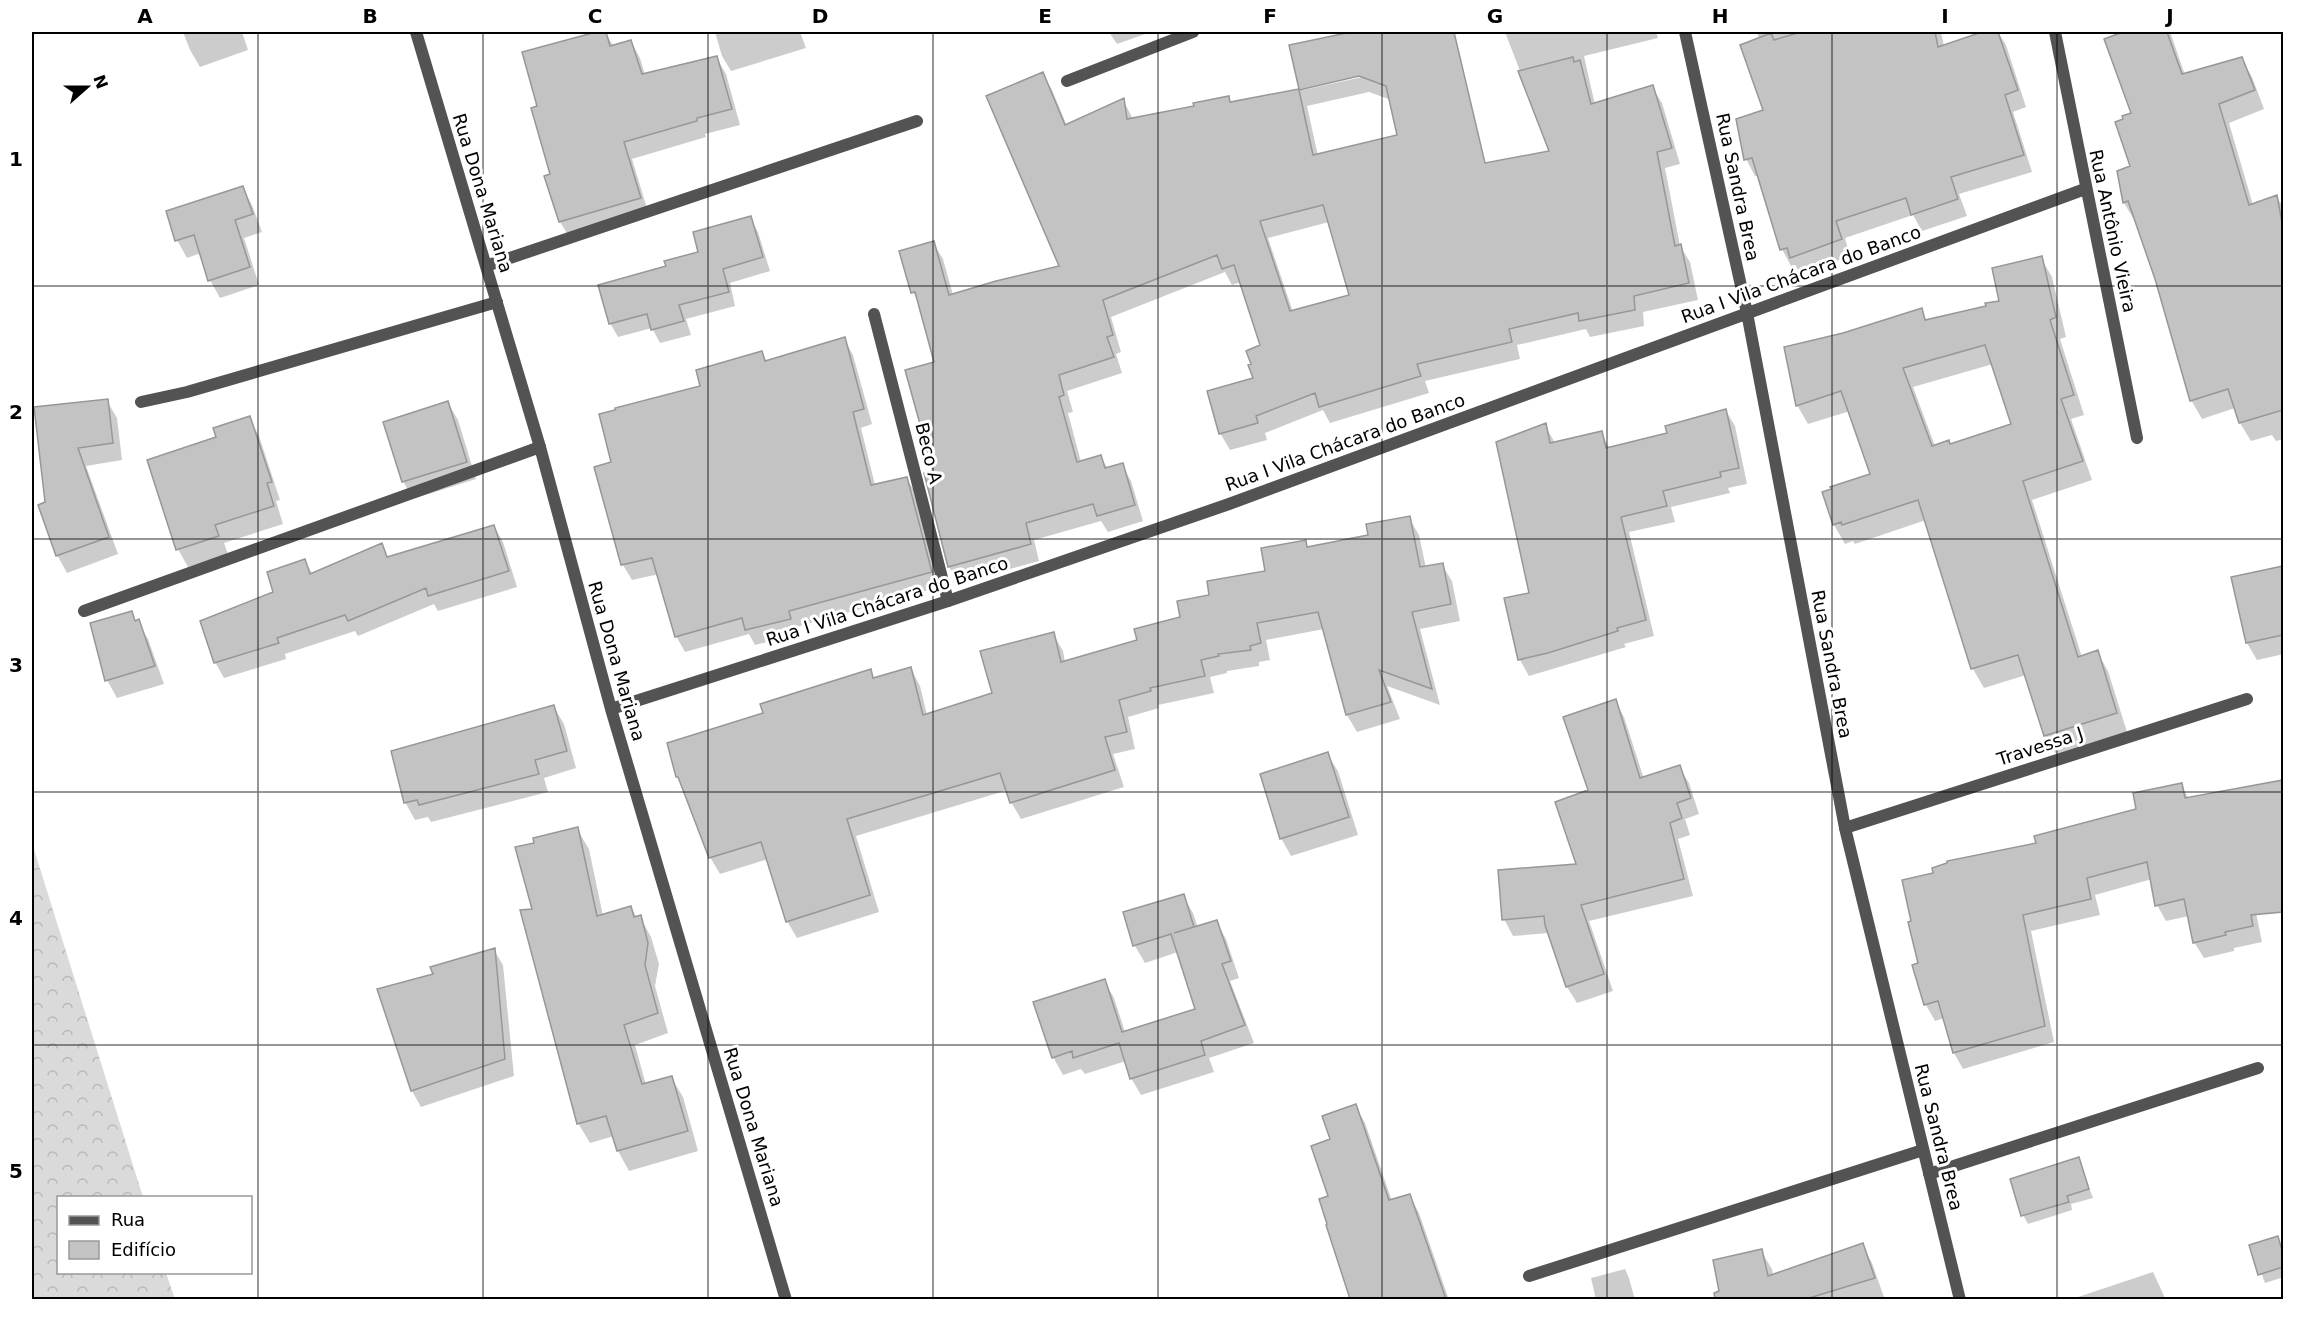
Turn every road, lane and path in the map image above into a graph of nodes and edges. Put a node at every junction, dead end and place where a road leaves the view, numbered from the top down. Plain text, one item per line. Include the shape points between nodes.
1 (416, 32) edge
2 (1193, 32) edge
3 (1685, 32) edge
4 (2055, 32) edge
5 (1067, 81) dead end
6 (917, 121) dead end
7 (2085, 189) junction
8 (486, 266) junction
9 (497, 302) junction
10 (1748, 313) junction
11 (874, 314) dead end
12 (141, 402) dead end
13 (2137, 438) dead end
14 (540, 447) junction
15 (948, 601) junction
16 (84, 610) dead end
17 (2247, 699) dead end
18 (611, 709) junction
19 (1845, 828) junction
20 (2258, 1068) dead end
21 (1923, 1150) junction
22 (1929, 1174) junction
23 (1528, 1276) dead end
24 (786, 1299) edge
25 (1960, 1299) edge

1 - 8 street, Rua Dona Mariana
2 - 5 street
3 - 10 street, Rua Sandra Brea
4 - 7 street, Rua Antônio Vieira
6 - 8 street
7 - 10 street, Rua I Vila Chácara do Banco
7 - 13 street, Rua Antônio Vieira
8 - 9 street, Rua Dona Mariana
9 - 12 street
9 - 14 street, Rua Dona Mariana
10 - 15 street, Rua I Vila Chácara do Banco via 1229,504
10 - 19 street, Rua Sandra Brea
11 - 15 street, Beco A
14 - 16 street
14 - 18 street, Rua Dona Mariana
15 - 18 street, Rua I Vila Chácara do Banco
17 - 19 street, Travessa J
18 - 24 street, Rua Dona Mariana
19 - 21 street, Rua Sandra Brea
20 - 22 street
21 - 22 street, Rua Sandra Brea
21 - 23 street
22 - 25 street, Rua Sandra Brea

